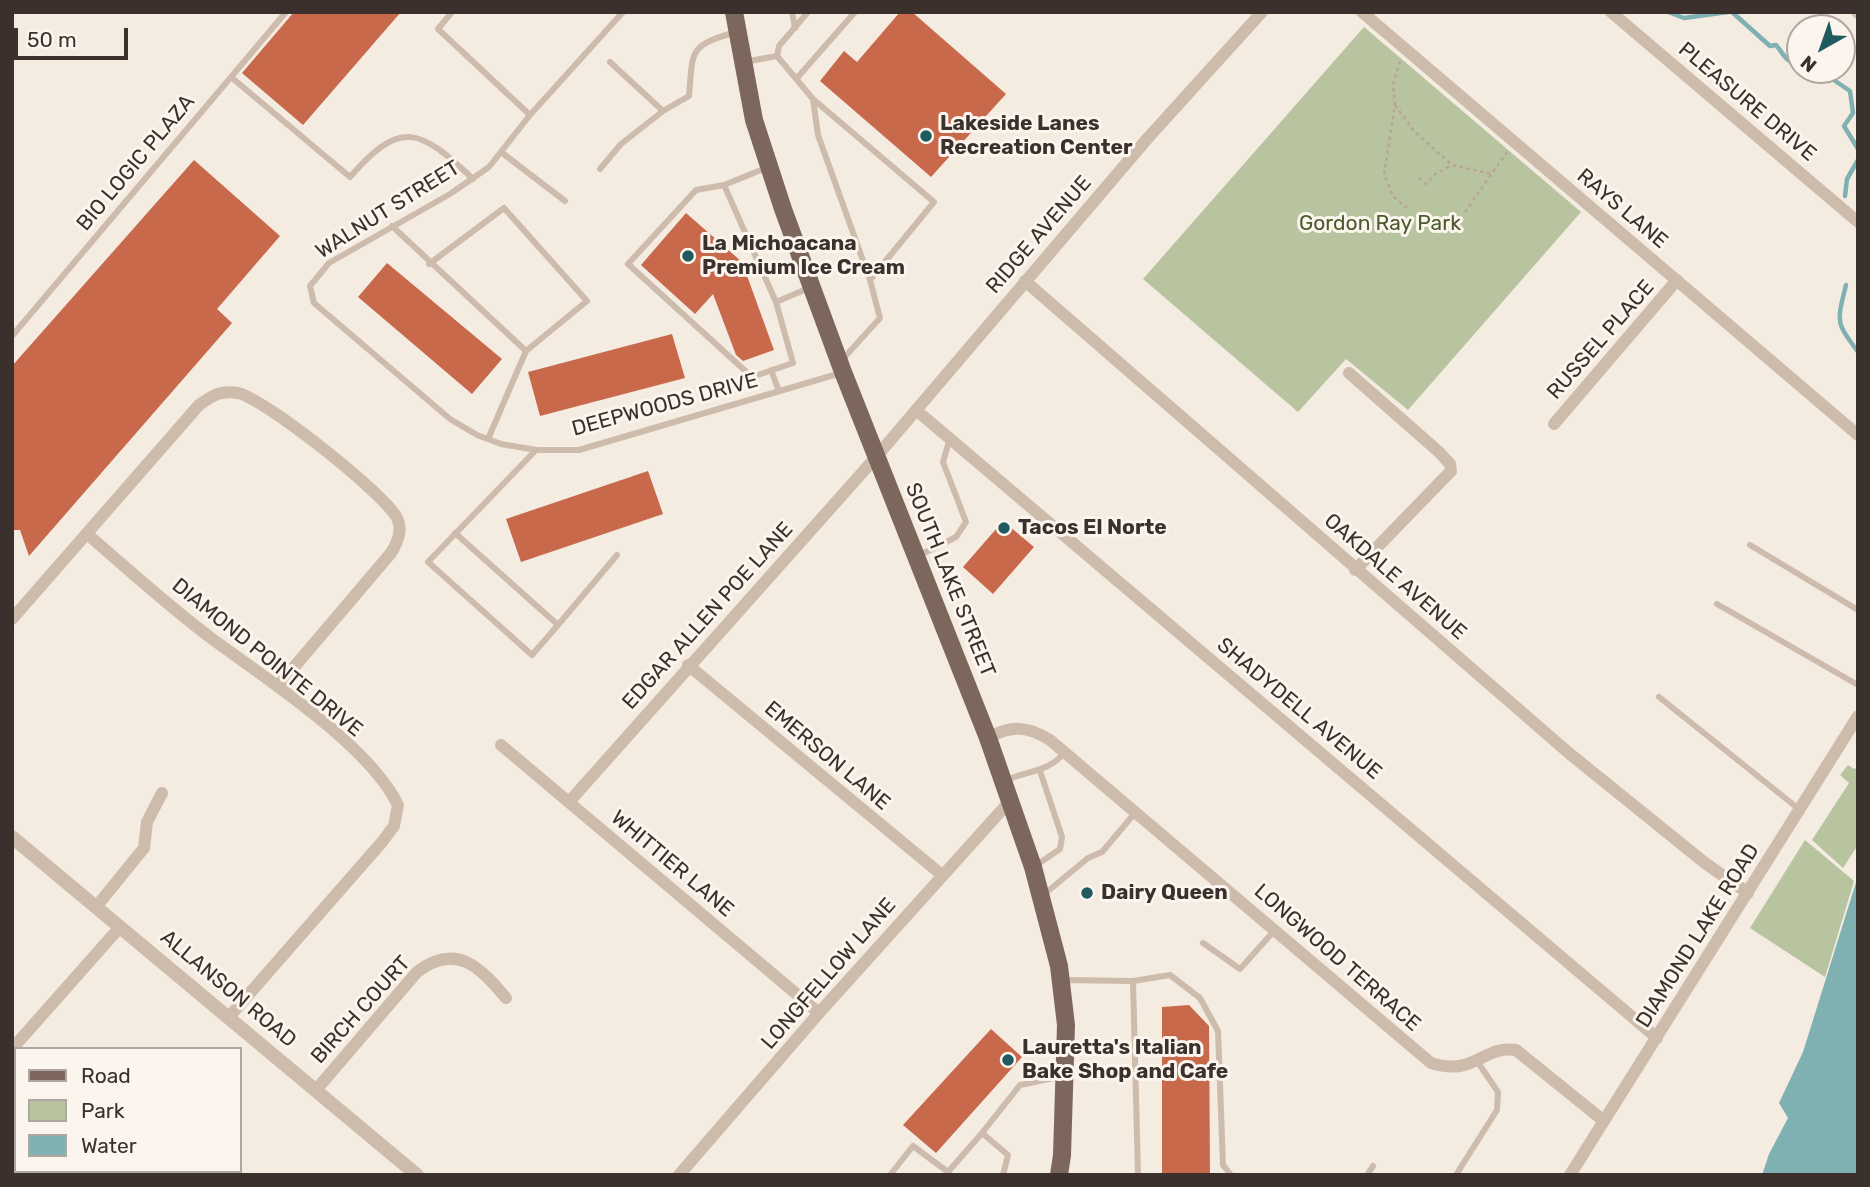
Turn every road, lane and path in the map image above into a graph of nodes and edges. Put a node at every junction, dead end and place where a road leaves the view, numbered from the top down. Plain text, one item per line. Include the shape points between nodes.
1 (285, 12) edge
2 (452, 12) edge
3 (623, 12) edge
4 (734, 12) edge
5 (792, 12) edge
6 (808, 12) edge
7 (855, 12) edge
8 (1262, 12) edge
9 (1362, 12) edge
10 (1611, 12) edge
11 (795, 28) junction
12 (737, 32) junction
13 (1406, 50) junction
14 (777, 57) junction
15 (610, 62) dead end
16 (742, 63) junction
17 (232, 76) junction
18 (797, 78) junction
19 (813, 99) junction
20 (1395, 104) junction
21 (663, 111) junction
22 (530, 115) junction
23 (1514, 142) junction
24 (501, 152) junction
25 (1452, 165) junction
26 (769, 167) junction
27 (600, 169) dead end
28 (1491, 174) junction
29 (473, 178) junction
30 (1419, 178) dead end
31 (724, 185) junction
32 (565, 201) dead end
33 (1409, 210) dead end
34 (1465, 212) dead end
35 (1858, 222) edge
36 (392, 226) junction
37 (429, 264) junction
38 (870, 280) junction
39 (1677, 280) junction
40 (1025, 281) junction
41 (811, 287) junction
42 (776, 302) junction
43 (328, 316) joint
44 (12, 336) edge
45 (526, 351) junction
46 (842, 368) junction
47 (771, 370) junction
48 (1349, 373) dead end
49 (779, 391) junction
50 (916, 410) junction
51 (1554, 424) dead end
52 (1858, 435) edge
53 (950, 438) junction
54 (488, 439) junction
55 (536, 450) junction
56 (877, 456) junction
57 (455, 533) junction
58 (87, 534) junction
59 (1751, 545) dead end
60 (617, 555) dead end
61 (917, 557) junction
62 (1355, 570) junction
63 (1717, 604) dead end
64 (1858, 610) edge
65 (12, 619) edge
66 (558, 625) junction
67 (688, 665) junction
68 (1858, 685) edge
69 (278, 686) junction
70 (1659, 697) dead end
71 (1858, 716) edge
72 (988, 737) junction
73 (501, 746) dead end
74 (1065, 752) junction
75 (1040, 771) junction
76 (1003, 780) junction
77 (162, 793) dead end
78 (1010, 801) junction
79 (569, 802) junction
80 (1800, 810) junction
81 (1136, 811) junction
82 (12, 837) edge
83 (1033, 867) junction
84 (942, 875) junction
85 (1748, 893) junction
86 (1041, 897) junction
87 (96, 907) junction
88 (120, 927) junction
89 (1276, 930) junction
90 (1203, 943) dead end
91 (1061, 979) junction
92 (1133, 981) junction
93 (506, 998) dead end
94 (819, 1013) junction
95 (229, 1017) junction
96 (1657, 1038) junction
97 (12, 1049) edge
98 (1477, 1061) junction
99 (1065, 1076) junction
100 (316, 1090) junction
101 (1604, 1121) junction
102 (982, 1133) junction
103 (1373, 1166) dead end
104 (1062, 1173) edge
105 (417, 1175) edge
106 (678, 1175) edge
107 (890, 1175) edge
108 (1003, 1175) edge
109 (1138, 1175) edge
110 (1231, 1175) edge
111 (1367, 1175) edge
112 (1456, 1175) edge
113 (1570, 1175) edge

1 - 17 lane, BIO LOGIC PLAZA
2 - 22 lane via 438,29
3 - 22 lane, WALNUT STREET
4 - 12 main road, SOUTH LAKE STREET
5 - 11 lane
6 - 11 lane
7 - 18 lane
8 - 40 street, RIDGE AVENUE
9 - 13 street, RAYS LANE
10 - 35 street, PLEASURE DRIVE
11 - 14 lane via 779,47
12 - 16 main road, SOUTH LAKE STREET
12 - 21 lane via 704,42 692,56 689,96
13 - 20 path via 1393,85
13 - 23 street, RAYS LANE
14 - 16 lane
14 - 18 lane
15 - 21 lane
16 - 26 main road, SOUTH LAKE STREET
17 - 29 lane via 350,177 373,151 395,137 421,138
17 - 44 lane, BIO LOGIC PLAZA
18 - 19 lane
19 - 38 lane via 818,135
19 - 38 lane via 934,202
20 - 25 path via 1415,131
20 - 33 path via 1384,175 1393,196
21 - 27 lane via 621,144
22 - 24 lane, WALNUT STREET
23 - 28 path
23 - 39 street, RAYS LANE
24 - 29 lane, WALNUT STREET
24 - 32 lane
25 - 28 path
25 - 30 path via 1426,184
26 - 31 lane
26 - 41 main road, SOUTH LAKE STREET
28 - 34 path
29 - 36 lane, WALNUT STREET
31 - 42 lane
31 - 47 lane via 696,190 628,264 752,377
36 - 37 lane
36 - 43 lane, WALNUT STREET via 340,256 316,276 309,292
37 - 45 lane
37 - 45 lane via 504,208 587,301
38 - 46 lane via 880,318
39 - 51 street, RUSSEL PLACE
39 - 52 street, RAYS LANE
40 - 50 street, RIDGE AVENUE
40 - 62 street, OAKDALE AVENUE
41 - 42 lane
41 - 46 main road, SOUTH LAKE STREET
42 - 47 lane via 793,363
43 - 54 lane, DEEPWOODS DRIVE via 450,419
45 - 54 lane
46 - 49 lane, DEEPWOODS DRIVE
46 - 56 main road, SOUTH LAKE STREET
47 - 49 lane
48 - 62 street via 1450,464 1451,471
49 - 55 lane, DEEPWOODS DRIVE via 579,450
50 - 53 street, SHADYDELL AVENUE
50 - 56 street, RIDGE AVENUE
53 - 61 lane via 943,462 966,522 956,537
53 - 96 street, SHADYDELL AVENUE
54 - 55 lane, DEEPWOODS DRIVE
55 - 57 lane
56 - 61 main road, SOUTH LAKE STREET
56 - 67 street, EDGAR ALLEN POE LANE
57 - 66 lane
57 - 66 lane via 428,562 532,655
58 - 65 street
58 - 69 street, DIAMOND POINTE DRIVE via 192,623
58 - 69 street via 158,450 209,398 223,391 242,394 321,448 385,503 398,519 400,530 391,553
59 - 64 lane
60 - 66 lane
61 - 72 main road, SOUTH LAKE STREET
62 - 85 street, OAKDALE AVENUE via 1570,754
63 - 68 lane
67 - 79 street, EDGAR ALLEN POE LANE
67 - 84 street, EMERSON LANE
69 - 95 street, DIAMOND POINTE DRIVE via 380,777 397,805 397,816 382,842
70 - 80 lane
71 - 80 street, DIAMOND LAKE ROAD
72 - 74 street, LONGWOOD TERRACE via 1021,727 1037,731
72 - 76 main road, SOUTH LAKE STREET
73 - 79 street, WHITTIER LANE
74 - 75 lane
74 - 81 street, LONGWOOD TERRACE
75 - 76 lane
75 - 83 lane via 1062,837 1060,849
76 - 78 main road, SOUTH LAKE STREET
77 - 87 street via 147,822 145,848
78 - 83 main road, SOUTH LAKE STREET
78 - 84 street, LONGFELLOW LANE
79 - 94 street, WHITTIER LANE
80 - 85 street, DIAMOND LAKE ROAD
81 - 86 lane via 1102,852
81 - 89 street, LONGWOOD TERRACE
82 - 87 street, ALLANSON ROAD
83 - 86 main road, SOUTH LAKE STREET
84 - 94 street, LONGFELLOW LANE
85 - 96 street, DIAMOND LAKE ROAD
86 - 91 main road, SOUTH LAKE STREET
87 - 88 street, ALLANSON ROAD
88 - 95 street, ALLANSON ROAD
88 - 97 street
89 - 90 lane via 1240,969
89 - 98 street, LONGWOOD TERRACE via 1431,1063 1448,1069
91 - 92 lane
91 - 99 main road, SOUTH LAKE STREET
92 - 109 lane
92 - 110 lane via 1170,975 1200,998 1218,1031 1223,1165
93 - 100 street, BIRCH COURT via 467,960 449,958 428,964
94 - 106 street, LONGFELLOW LANE
95 - 100 street, ALLANSON ROAD
96 - 101 street, DIAMOND LAKE ROAD
98 - 101 street, LONGWOOD TERRACE via 1500,1049 1516,1050
98 - 112 lane via 1498,1092 1497,1110
99 - 102 lane via 1020,1085
99 - 104 main road, SOUTH LAKE STREET
100 - 105 street, ALLANSON ROAD
101 - 113 street, DIAMOND LAKE ROAD
102 - 107 lane via 948,1172 913,1146
102 - 108 lane via 1008,1155
103 - 111 lane

